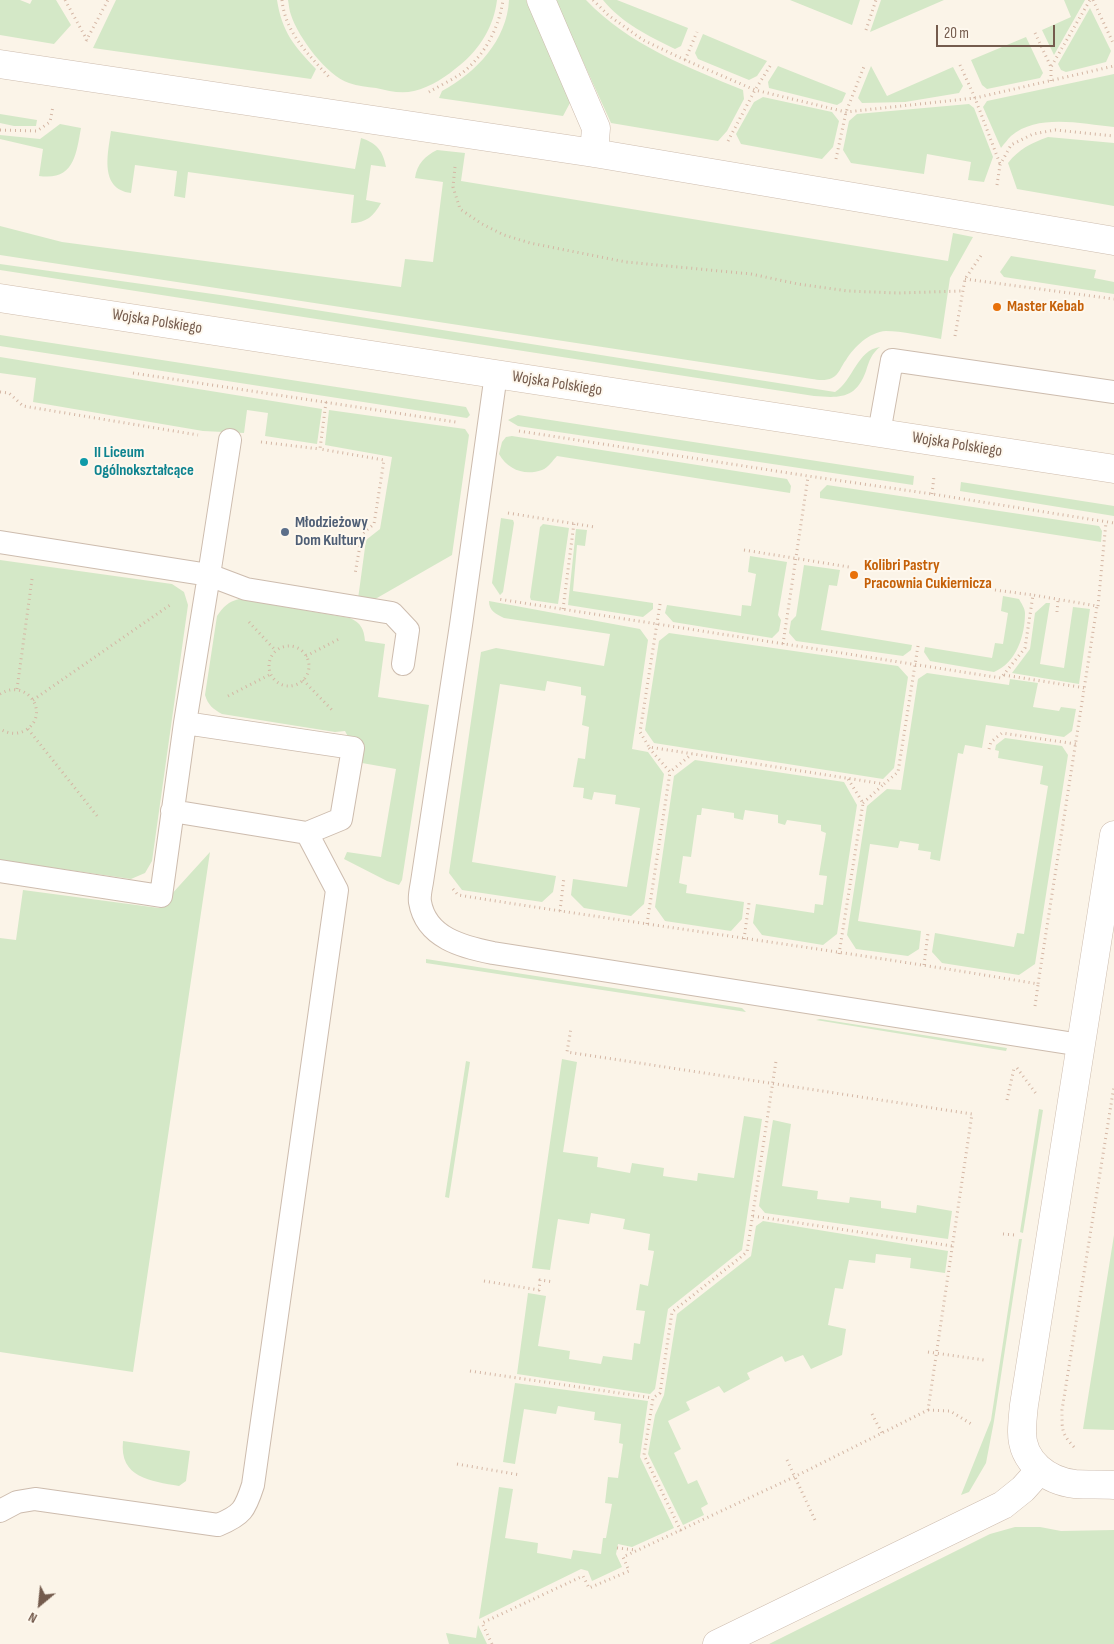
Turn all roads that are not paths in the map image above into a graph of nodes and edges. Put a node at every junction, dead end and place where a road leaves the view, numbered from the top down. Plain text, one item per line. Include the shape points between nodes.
1 (541, 0) edge
2 (0, 64) edge
3 (594, 153) junction
4 (1114, 241) edge
5 (0, 298) edge
6 (496, 374) junction
7 (1114, 392) edge
8 (879, 433) junction
9 (230, 440) road end
10 (1114, 469) edge
11 (0, 542) edge
12 (209, 575) junction
13 (403, 664) dead end
14 (185, 723) junction
15 (172, 812) junction
16 (307, 833) junction
17 (1114, 835) edge
18 (0, 871) edge
19 (1081, 1045) junction
20 (1040, 1470) junction
21 (1114, 1485) edge
22 (0, 1511) edge
23 (717, 1644) edge

1 - 3 street via 596,128
2 - 3 street
3 - 4 street
5 - 6 street, Wojska Polskiego
6 - 8 street, Wojska Polskiego
6 - 19 lane via 422,882 420,901 426,920 444,937 466,948
7 - 8 lane via 892,360
8 - 10 street, Wojska Polskiego
9 - 12 lane
11 - 12 lane
12 - 13 lane via 246,589 392,613 408,630
12 - 14 lane
14 - 15 lane
14 - 16 lane via 352,748 341,819
15 - 16 lane
15 - 18 lane via 161,896
16 - 22 lane via 337,890 256,1466 247,1505 234,1518 218,1525 35,1499 17,1502
17 - 19 street
19 - 20 street via 1024,1405 1023,1444
20 - 21 street via 1069,1483
20 - 23 street via 1003,1505

